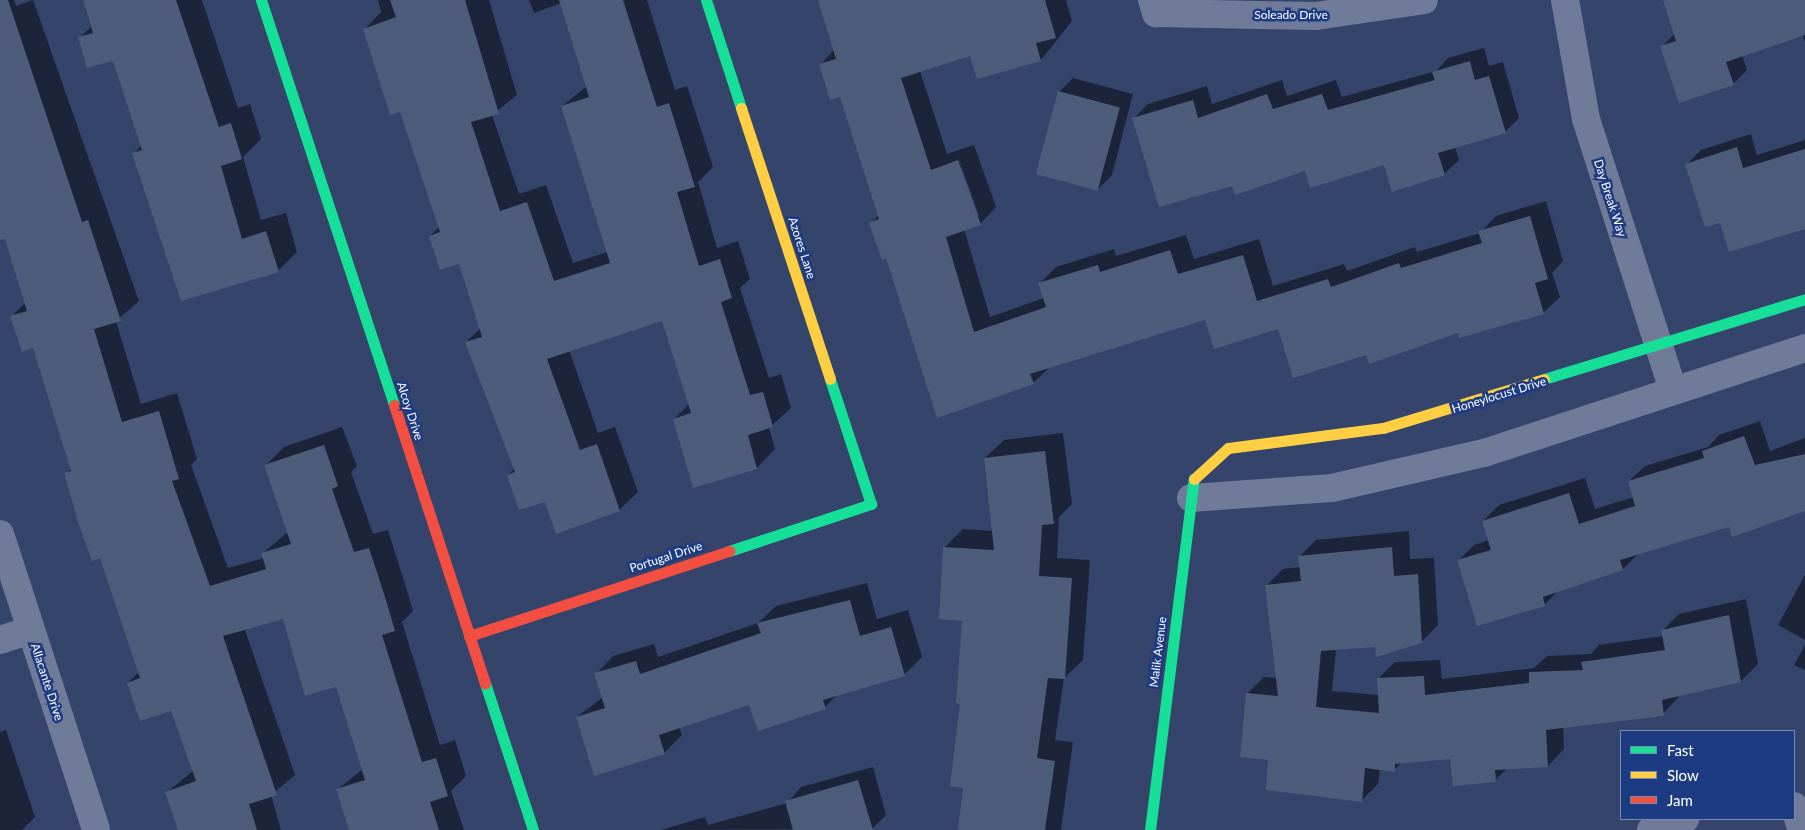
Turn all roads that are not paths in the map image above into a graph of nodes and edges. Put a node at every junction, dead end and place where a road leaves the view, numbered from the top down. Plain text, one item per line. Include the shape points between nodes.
1 (261, 0) edge
2 (706, 0) edge
3 (1424, 0) edge
4 (1565, 0) edge
5 (1154, 7) edge
6 (1805, 299) edge
7 (1659, 345) junction
8 (1805, 348) edge
9 (1674, 390) junction
10 (1192, 487) junction
11 (871, 504) joint
12 (0, 534) edge
13 (30, 630) junction
14 (470, 636) junction
15 (0, 640) edge
16 (1795, 809) edge
17 (1682, 820) edge
18 (96, 830) edge
19 (533, 830) edge
20 (1150, 830) edge
21 (1651, 830) edge
22 (1802, 830) edge

1 - 14 street, Alcoy Drive
2 - 11 street, Azores Lane
3 - 5 street, Soleado Drive via 1316,16
4 - 7 street, Day Break Way via 1586,119
6 - 7 street, Honeylocust Drive
7 - 9 street, Day Break Way
7 - 10 street, Honeylocust Drive via 1383,428 1228,448
8 - 9 street
9 - 10 street via 1484,452 1332,488
10 - 20 street, Malik Avenue
11 - 14 street, Portugal Drive
12 - 13 street, Allacante Drive
13 - 15 street
13 - 18 street, Allacante Drive
14 - 19 street, Alcoy Drive
16 - 22 street
17 - 21 street

